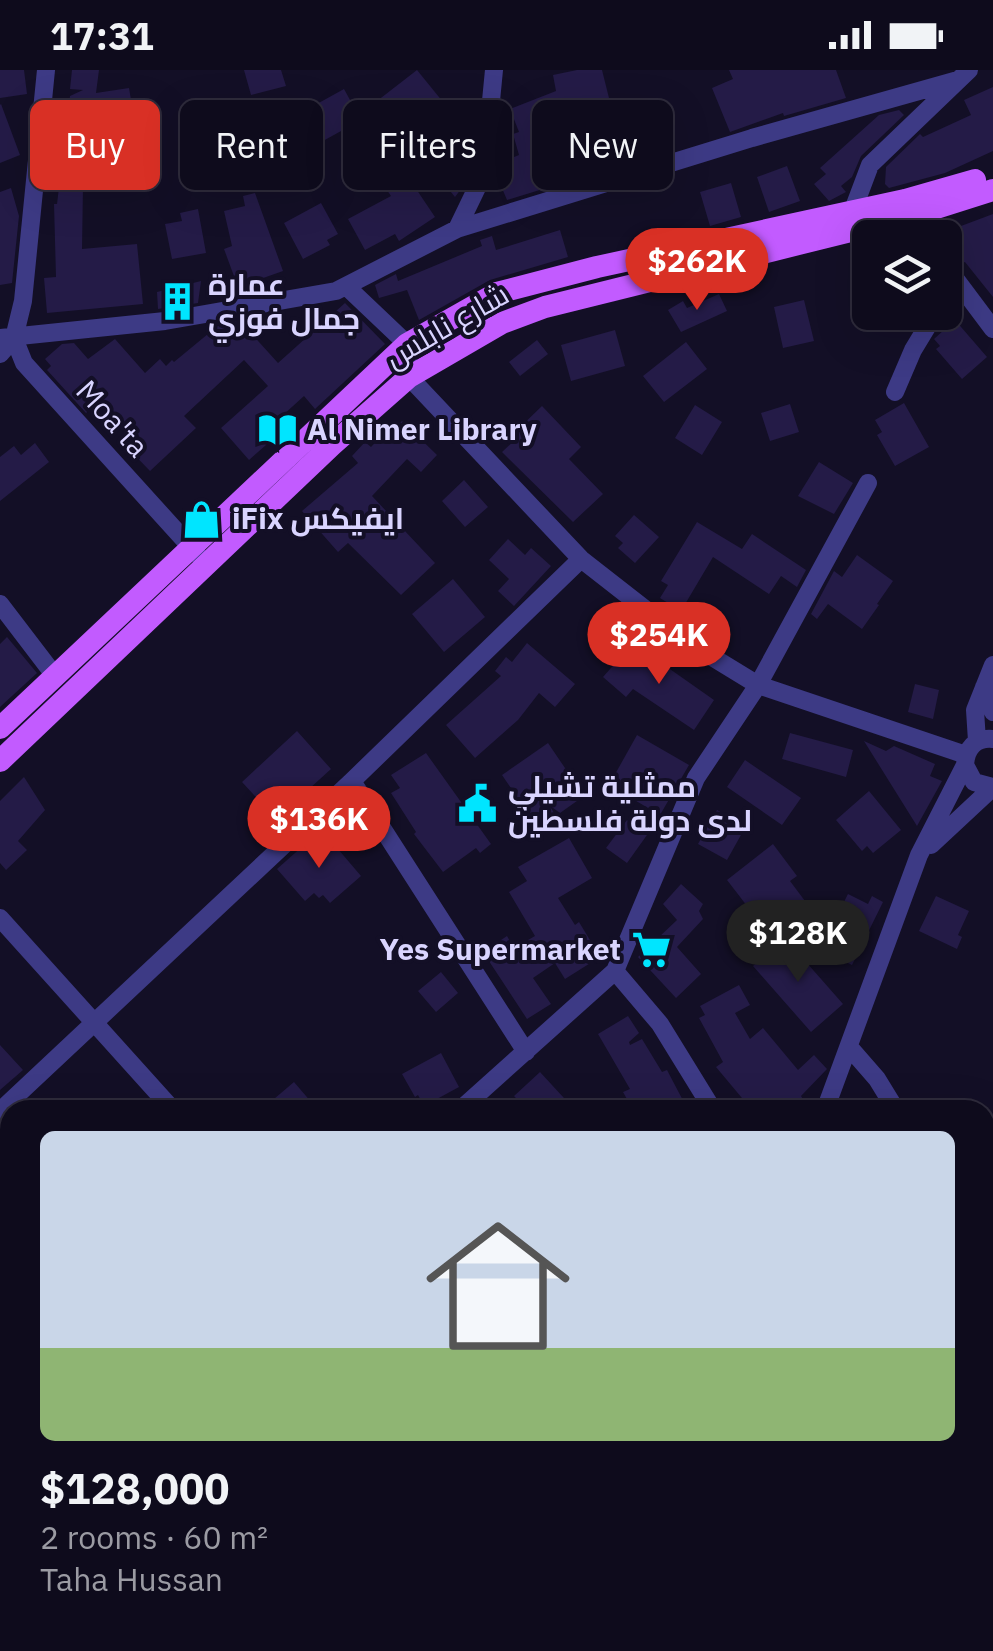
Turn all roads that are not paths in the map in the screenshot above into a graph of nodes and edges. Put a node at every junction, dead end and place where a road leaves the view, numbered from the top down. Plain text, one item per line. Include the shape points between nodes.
1 (46, 70) edge
2 (494, 70) edge
3 (964, 75) edge
4 (993, 175) edge
5 (993, 190) edge
6 (908, 208) junction
7 (850, 219) junction
8 (916, 220) edge
9 (457, 229) junction
10 (347, 287) junction
11 (962, 290) edge
12 (993, 328) edge
13 (926, 330) edge
14 (7, 338) edge
15 (407, 344) junction
16 (0, 354) edge
17 (409, 377) junction
18 (895, 392) dead end
19 (868, 482) dead end
20 (199, 556) junction
21 (580, 560) junction
22 (0, 604) edge
23 (993, 665) edge
24 (55, 676) junction
25 (758, 685) junction
26 (984, 687) junction
27 (993, 712) edge
28 (0, 728) edge
29 (975, 750) edge
30 (0, 761) edge
31 (352, 780) junction
32 (993, 787) edge
33 (920, 855) junction
34 (0, 918) edge
35 (614, 971) junction
36 (93, 1022) junction
37 (850, 1048) junction
38 (526, 1052) junction
39 (11, 1100) edge
40 (164, 1100) edge
41 (471, 1100) edge
42 (707, 1100) edge
43 (829, 1100) edge
44 (890, 1100) edge

1 - 14 street via 23,300
2 - 9 street via 484,172
3 - 7 street via 870,165
3 - 9 street
4 - 6 main road, شارع نابلس
5 - 6 main road, شارع نابلس
6 - 7 main road, شارع نابلس
6 - 8 street
7 - 15 main road, شارع نابلس via 496,293
7 - 17 main road, شارع نابلس via 545,306
9 - 10 street
10 - 14 street via 165,321
10 - 15 street
11 - 12 street
13 - 18 street
14 - 16 street
14 - 20 street, Moa'ta
15 - 17 street
15 - 20 main road, شارع نابلس
17 - 20 main road, شارع نابلس
17 - 21 street
19 - 25 street
20 - 24 main road, شارع نابلس
20 - 30 main road, شارع نابلس
21 - 25 street via 686,641
21 - 31 street
22 - 24 street
23 - 26 street
24 - 28 main road, شارع نابلس
25 - 29 street
25 - 35 street via 696,778
26 - 27 street
26 - 29 street via 975,710
29 - 32 street via 974,782
29 - 33 street
31 - 36 street
31 - 38 street
32 - 33 street
33 - 37 street
34 - 36 street
35 - 38 street
35 - 42 street via 660,1024
36 - 39 street
36 - 40 street
37 - 43 street
37 - 44 street
38 - 41 street

